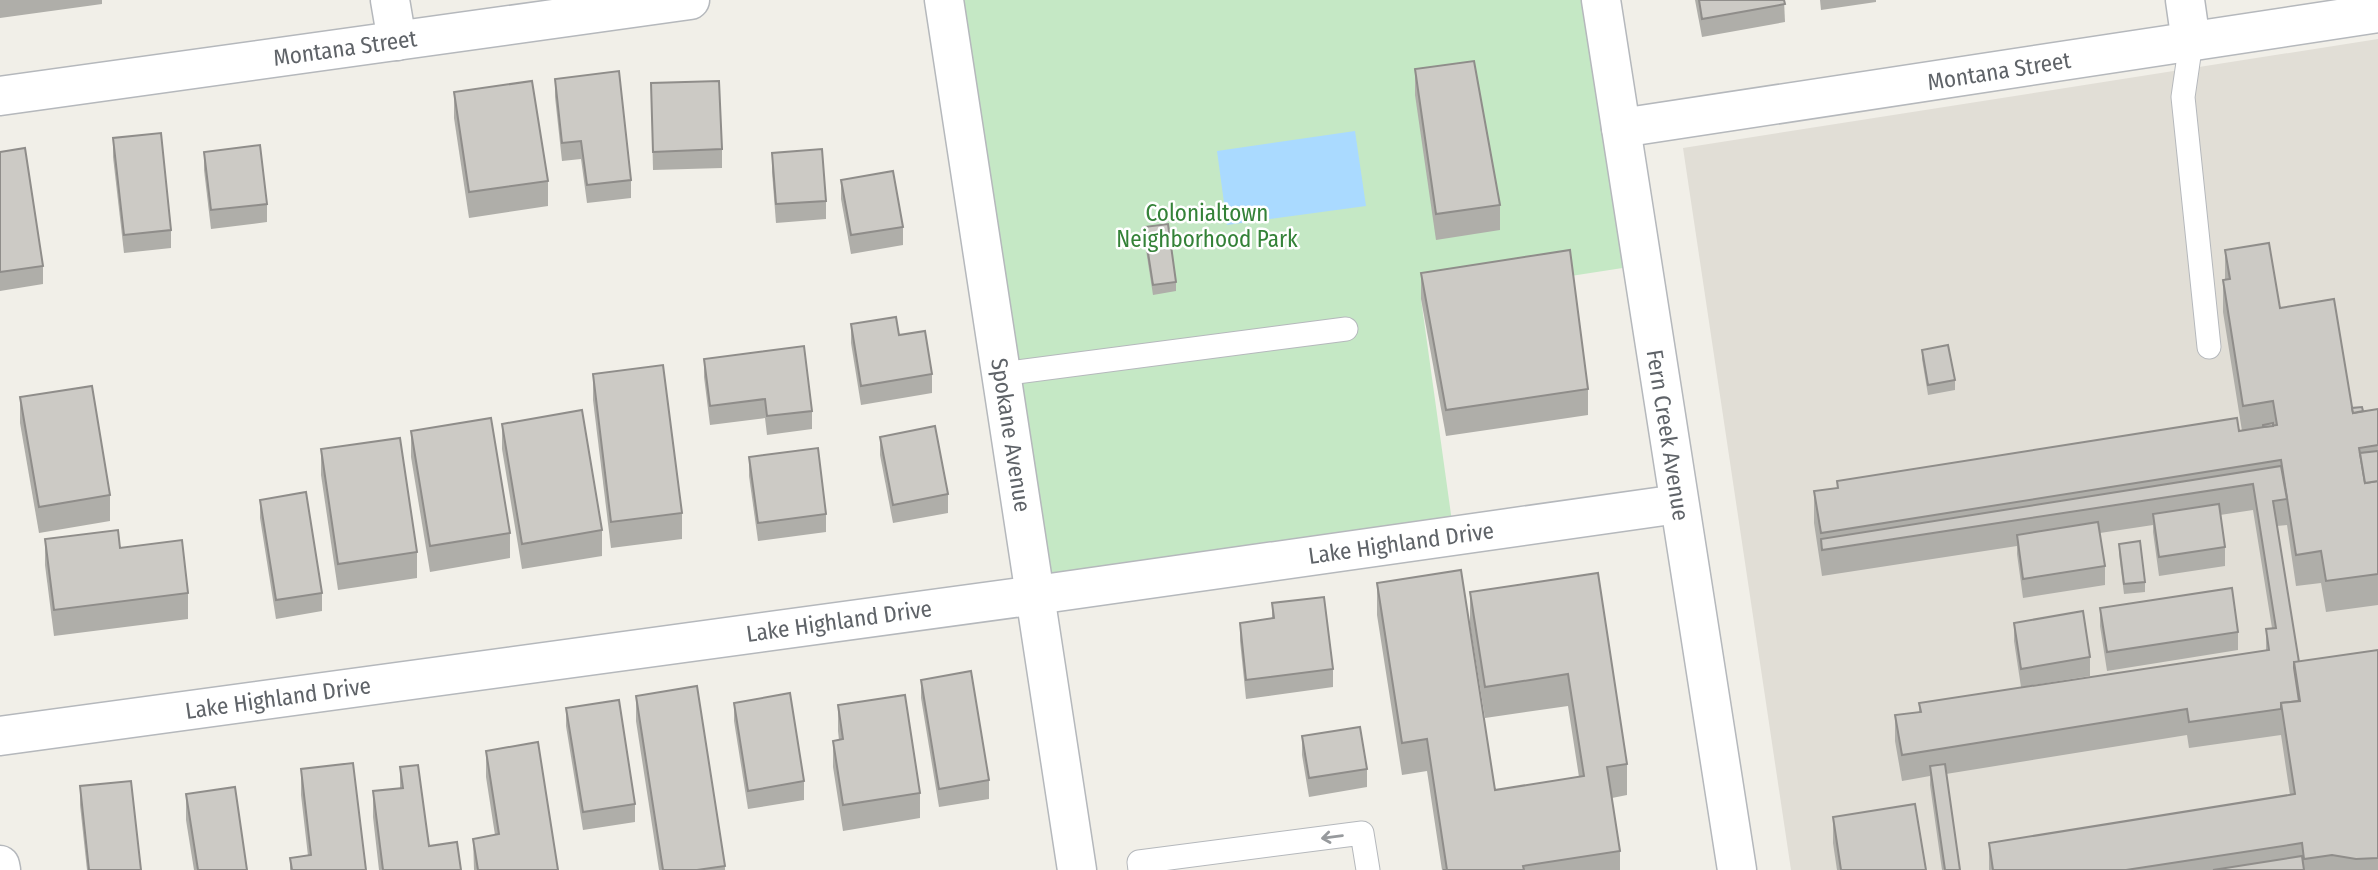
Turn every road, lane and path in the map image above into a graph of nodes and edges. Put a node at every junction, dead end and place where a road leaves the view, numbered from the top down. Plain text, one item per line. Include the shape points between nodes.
1 (390, 0) edge
2 (690, 0) edge
3 (944, 0) edge
4 (1601, 0) edge
5 (2185, 0) edge
6 (2378, 13) edge
7 (397, 41) junction
8 (2191, 42) junction
9 (0, 96) edge
10 (1621, 128) junction
11 (1346, 329) dead end
12 (2209, 347) dead end
13 (1002, 374) junction
14 (1678, 504) junction
15 (1035, 595) junction
16 (0, 736) edge
17 (1077, 870) edge
18 (1140, 870) edge
19 (1368, 870) edge
20 (1737, 870) edge

1 - 7 street
2 - 7 street, Montana Street
3 - 13 street, Spokane Avenue
4 - 10 street, Fern Creek Avenue
5 - 8 street
6 - 8 street, Montana Street
7 - 9 street, Montana Street
8 - 10 street, Montana Street
8 - 12 lane via 2183,97
10 - 14 street, Fern Creek Avenue
11 - 13 lane
13 - 15 street, Spokane Avenue
14 - 15 street, Lake Highland Drive
14 - 20 street, Fern Creek Avenue
15 - 16 street, Lake Highland Drive
15 - 17 street, Spokane Avenue
19 -> 18 lane via 1362,833 1139,862

